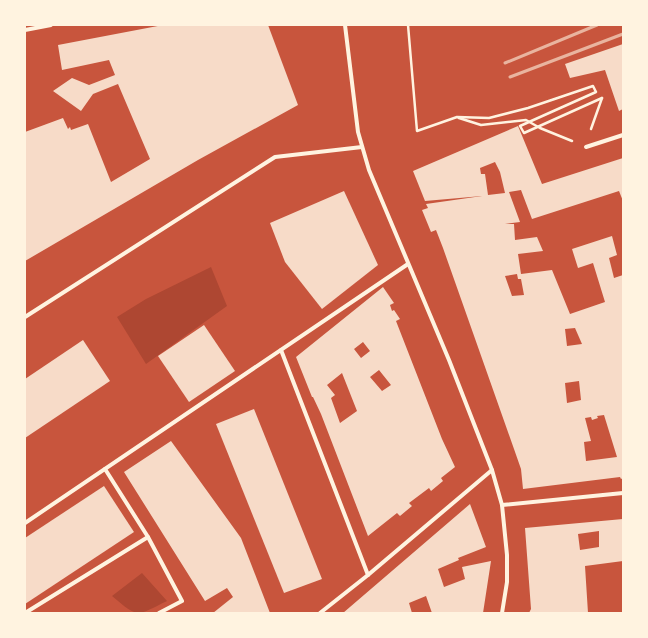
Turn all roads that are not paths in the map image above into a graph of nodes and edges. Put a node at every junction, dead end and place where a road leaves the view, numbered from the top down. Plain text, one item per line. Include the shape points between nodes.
1 (51, 25) edge
2 (345, 25) edge
3 (25, 30) edge
4 (623, 135) edge
5 (362, 147) junction
6 (586, 147) road end
7 (408, 264) junction
8 (25, 317) edge
9 (281, 350) junction
10 (105, 469) junction
11 (492, 470) junction
12 (623, 493) edge
13 (502, 506) junction
14 (25, 523) edge
15 (148, 537) junction
16 (368, 576) junction
17 (25, 613) edge
18 (159, 613) edge
19 (320, 613) edge
20 (502, 613) edge

1 - 3 street
2 - 5 street
4 - 6 street
5 - 7 street
5 - 8 street via 275,158
7 - 9 street
7 - 11 street
9 - 10 street
9 - 16 street
10 - 14 street
10 - 15 street
11 - 13 street
11 - 16 street
12 - 13 street
13 - 20 street via 507,555 507,582
15 - 17 street
15 - 18 street via 182,601
16 - 19 street

